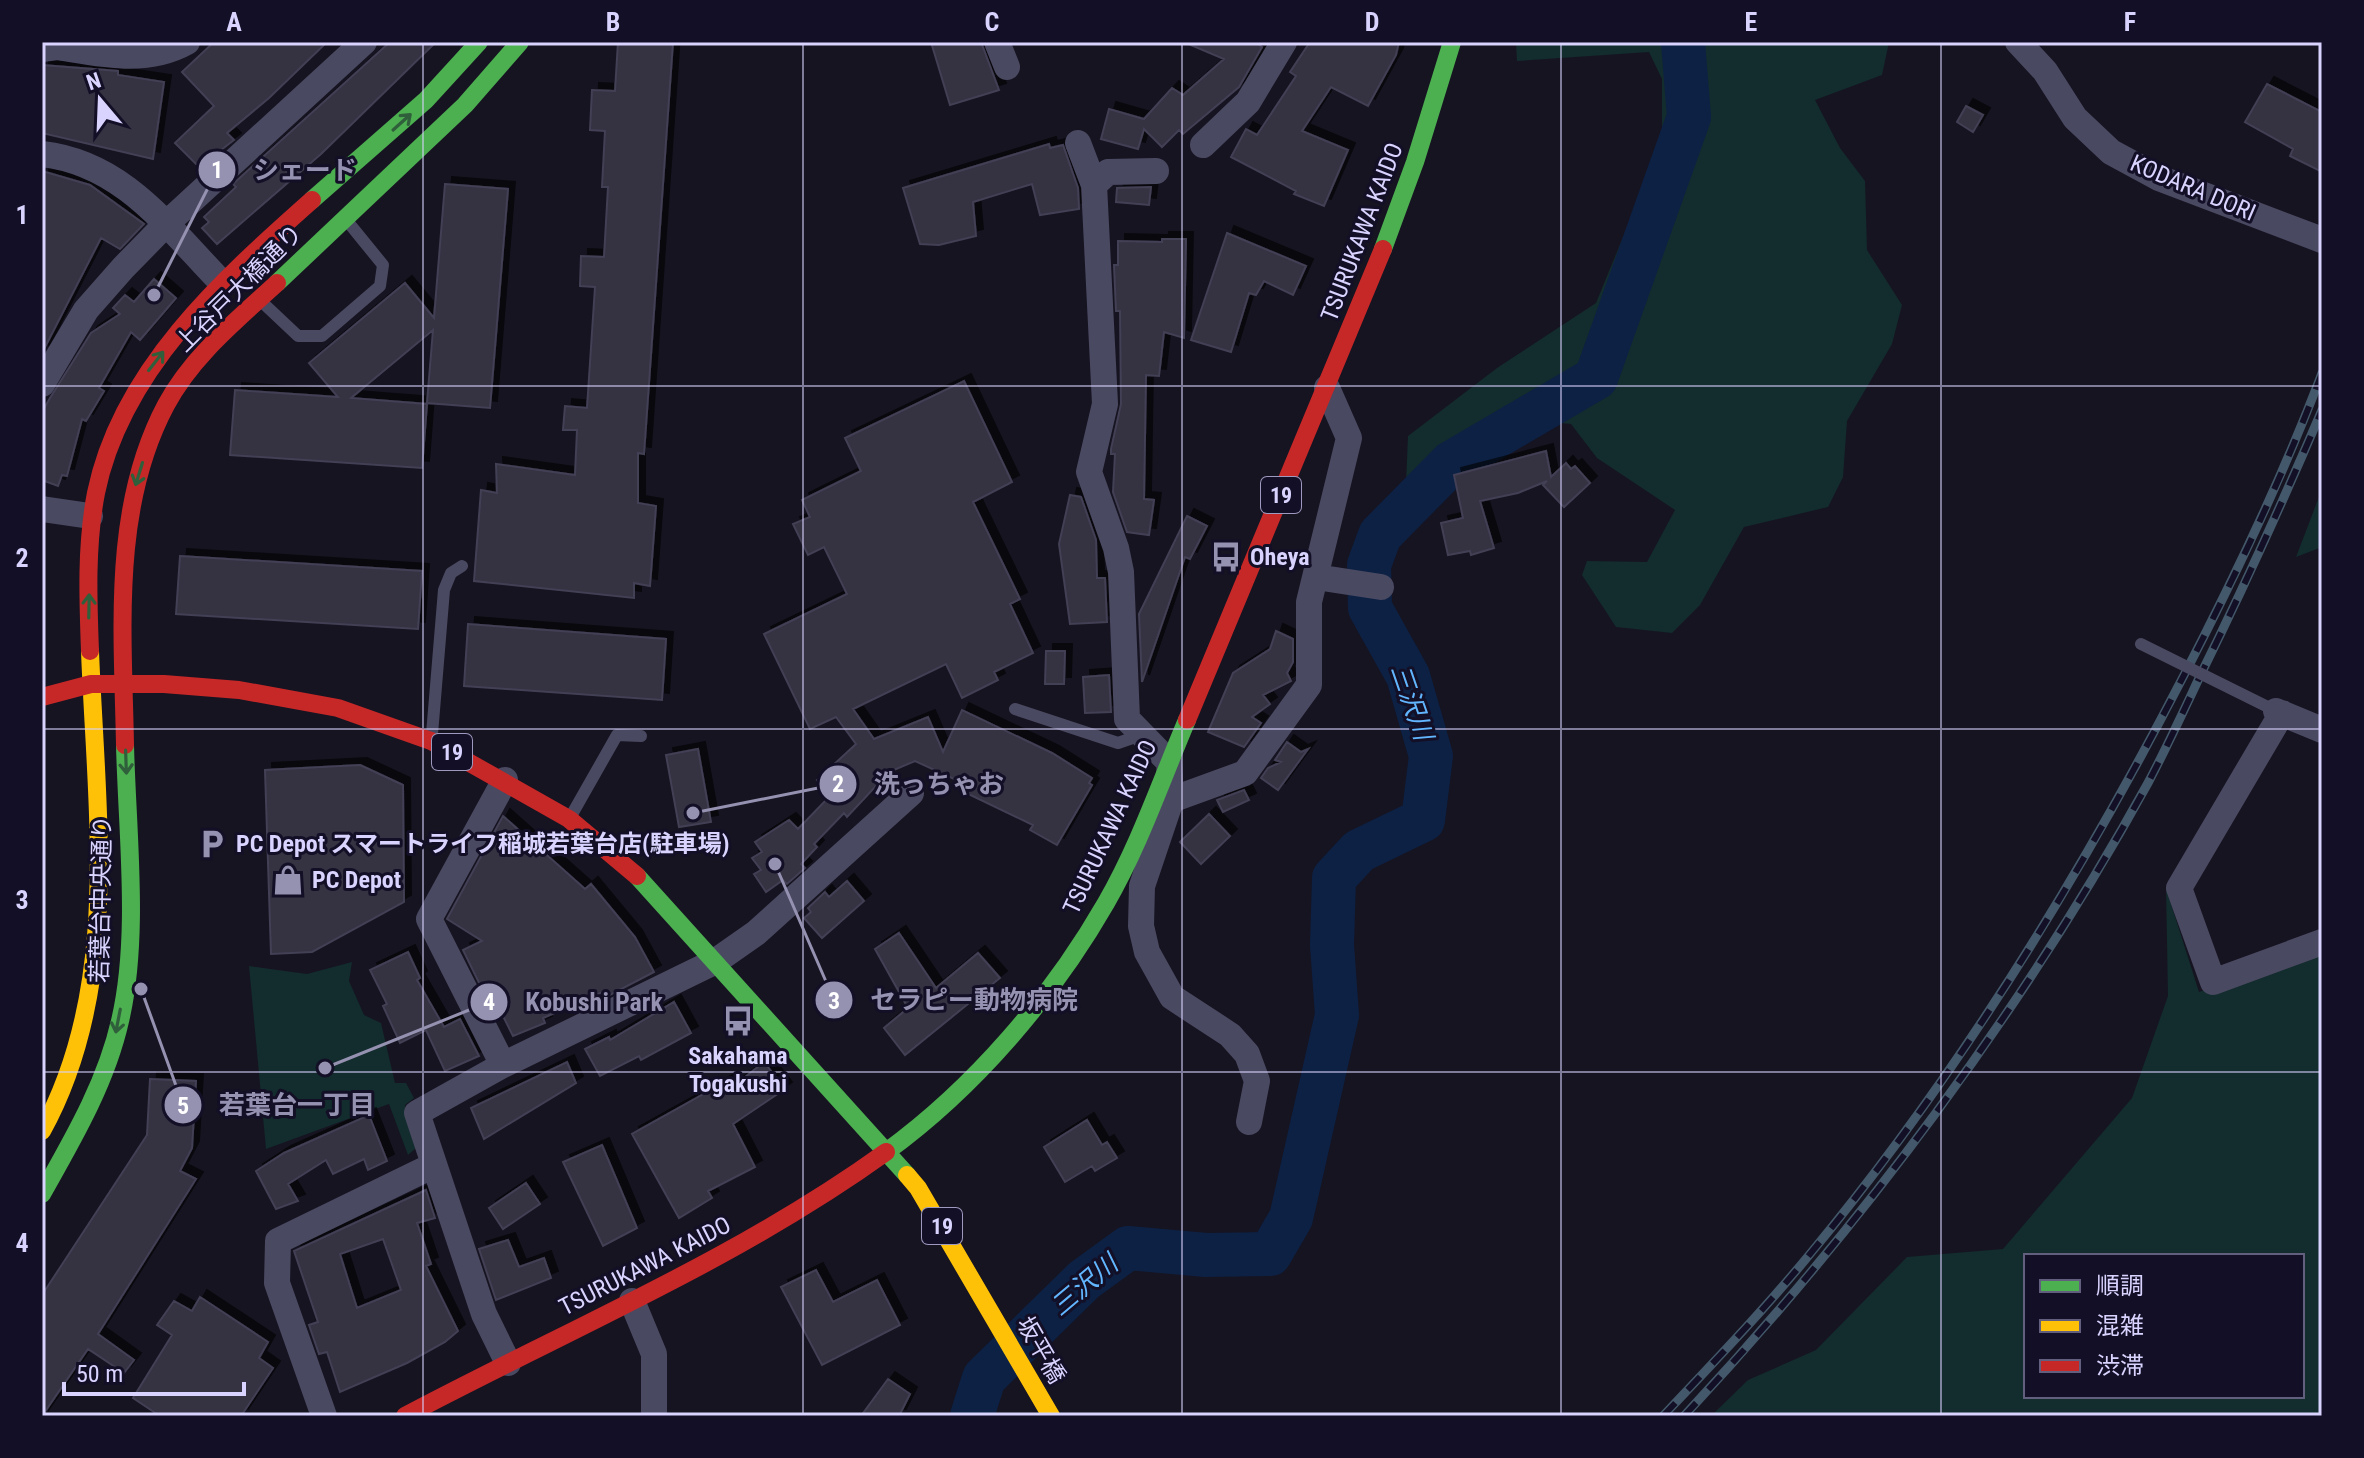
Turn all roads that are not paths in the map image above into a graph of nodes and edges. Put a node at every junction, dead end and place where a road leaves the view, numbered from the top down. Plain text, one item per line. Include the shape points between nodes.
1 (187, 42) edge
2 (364, 42) edge
3 (479, 42) edge
4 (520, 42) edge
5 (997, 42) edge
6 (1284, 42) edge
7 (1452, 42) edge
8 (2018, 42) edge
9 (42, 49) edge
10 (1007, 67) dead end
11 (1078, 143) dead end
12 (1203, 145) dead end
13 (42, 154) edge
14 (1156, 171) dead end
15 (1094, 185) junction
16 (344, 218) junction
17 (166, 224) junction
18 (2322, 240) edge
19 (223, 284) junction
20 (257, 298) junction
21 (42, 384) edge
22 (1327, 388) junction
23 (42, 509) edge
24 (90, 516) junction
25 (462, 566) dead end
26 (1329, 579) junction
27 (1381, 587) dead end
28 (2141, 644) dead end
29 (51, 673) dead end
30 (91, 684) junction
31 (123, 684) junction
32 (42, 697) edge
33 (1015, 709) dead end
34 (2279, 712) junction
35 (2322, 730) edge
36 (1141, 735) junction
37 (641, 736) dead end
38 (431, 741) junction
39 (1169, 762) junction
40 (505, 780) junction
41 (911, 793) dead end
42 (1171, 800) junction
43 (569, 819) junction
44 (2322, 942) edge
45 (716, 961) junction
46 (503, 1065) junction
47 (1249, 1122) dead end
48 (42, 1131) edge
49 (887, 1151) junction
50 (432, 1166) junction
51 (42, 1194) edge
52 (632, 1301) junction
53 (508, 1363) junction
54 (324, 1416) edge
55 (405, 1416) edge
56 (654, 1416) edge
57 (1051, 1416) edge

1 - 9 street via 146,56
2 - 17 street
19 -> 3 main road, 上谷戸大橋通り via 429,96
4 - 16 main road, 上谷戸大橋通り via 465,105
5 - 10 street
6 - 12 street via 1248,102
7 - 22 main road, TSURUKAWA KAIDO / 19 via 1389,233
8 - 18 street, KODARA DORI via 2045,71 2075,118 2111,152 2159,178
11 - 15 street
13 - 17 street via 101,170 132,190
14 - 15 street via 1108,172
15 - 36 street via 1105,404 1089,472 1121,572 1127,719
16 - 20 main road, 上谷戸大橋通り
16 - 20 lane via 383,265 380,286 322,336 298,336
17 - 19 street
17 - 21 street via 86,310
24 -> 19 main road, 上谷戸大橋通り via 112,439 136,390
20 -> 31 main road, 上谷戸大橋通り via 203,353 167,403 147,448 129,508
22 - 26 street via 1349,438
22 - 39 main road, TSURUKAWA KAIDO / 19
23 - 24 street
30 -> 24 main road, 上谷戸大橋通り
25 - 38 lane via 451,573 444,590
26 - 27 street
26 - 42 street via 1309,602 1309,685 1245,773
28 - 34 lane, bridge
29 - 30 main road, 19
30 - 31 main road, 19
30 - 32 main road, 19
30 - 48 main road, 若葉台中央通り via 98,939 73,1069
31 - 38 main road, 19 via 239,690 338,708
31 -> 51 main road, 若葉台中央通り via 129,943 120,1021 88,1112
33 - 36 lane via 1118,743
34 - 35 street
34 - 44 street via 2179,888 2213,982
36 - 39 street
37 - 43 lane via 617,735
38 - 40 main road, 19
39 - 42 street
39 - 49 main road, TSURUKAWA KAIDO / 19 via 1108,900 1040,1000 962,1087
40 - 43 main road, 19
40 - 46 street via 429,919
41 - 45 street via 756,933
42 - 47 street via 1142,886 1141,926 1147,952 1172,997 1230,1035 1247,1054 1257,1081
43 - 45 main road, 19 via 646,884
45 - 46 street
45 - 49 main road, 19
46 - 50 street via 417,1113
49 - 52 main road, TSURUKAWA KAIDO / 19 via 786,1219
49 - 57 main road, 坂平橋 / 19 via 931,1207
50 - 53 street via 484,1314
50 - 54 street via 278,1241 277,1283
52 - 53 main road, TSURUKAWA KAIDO / 19
52 - 56 street via 654,1354
53 - 55 main road, TSURUKAWA KAIDO / 19

